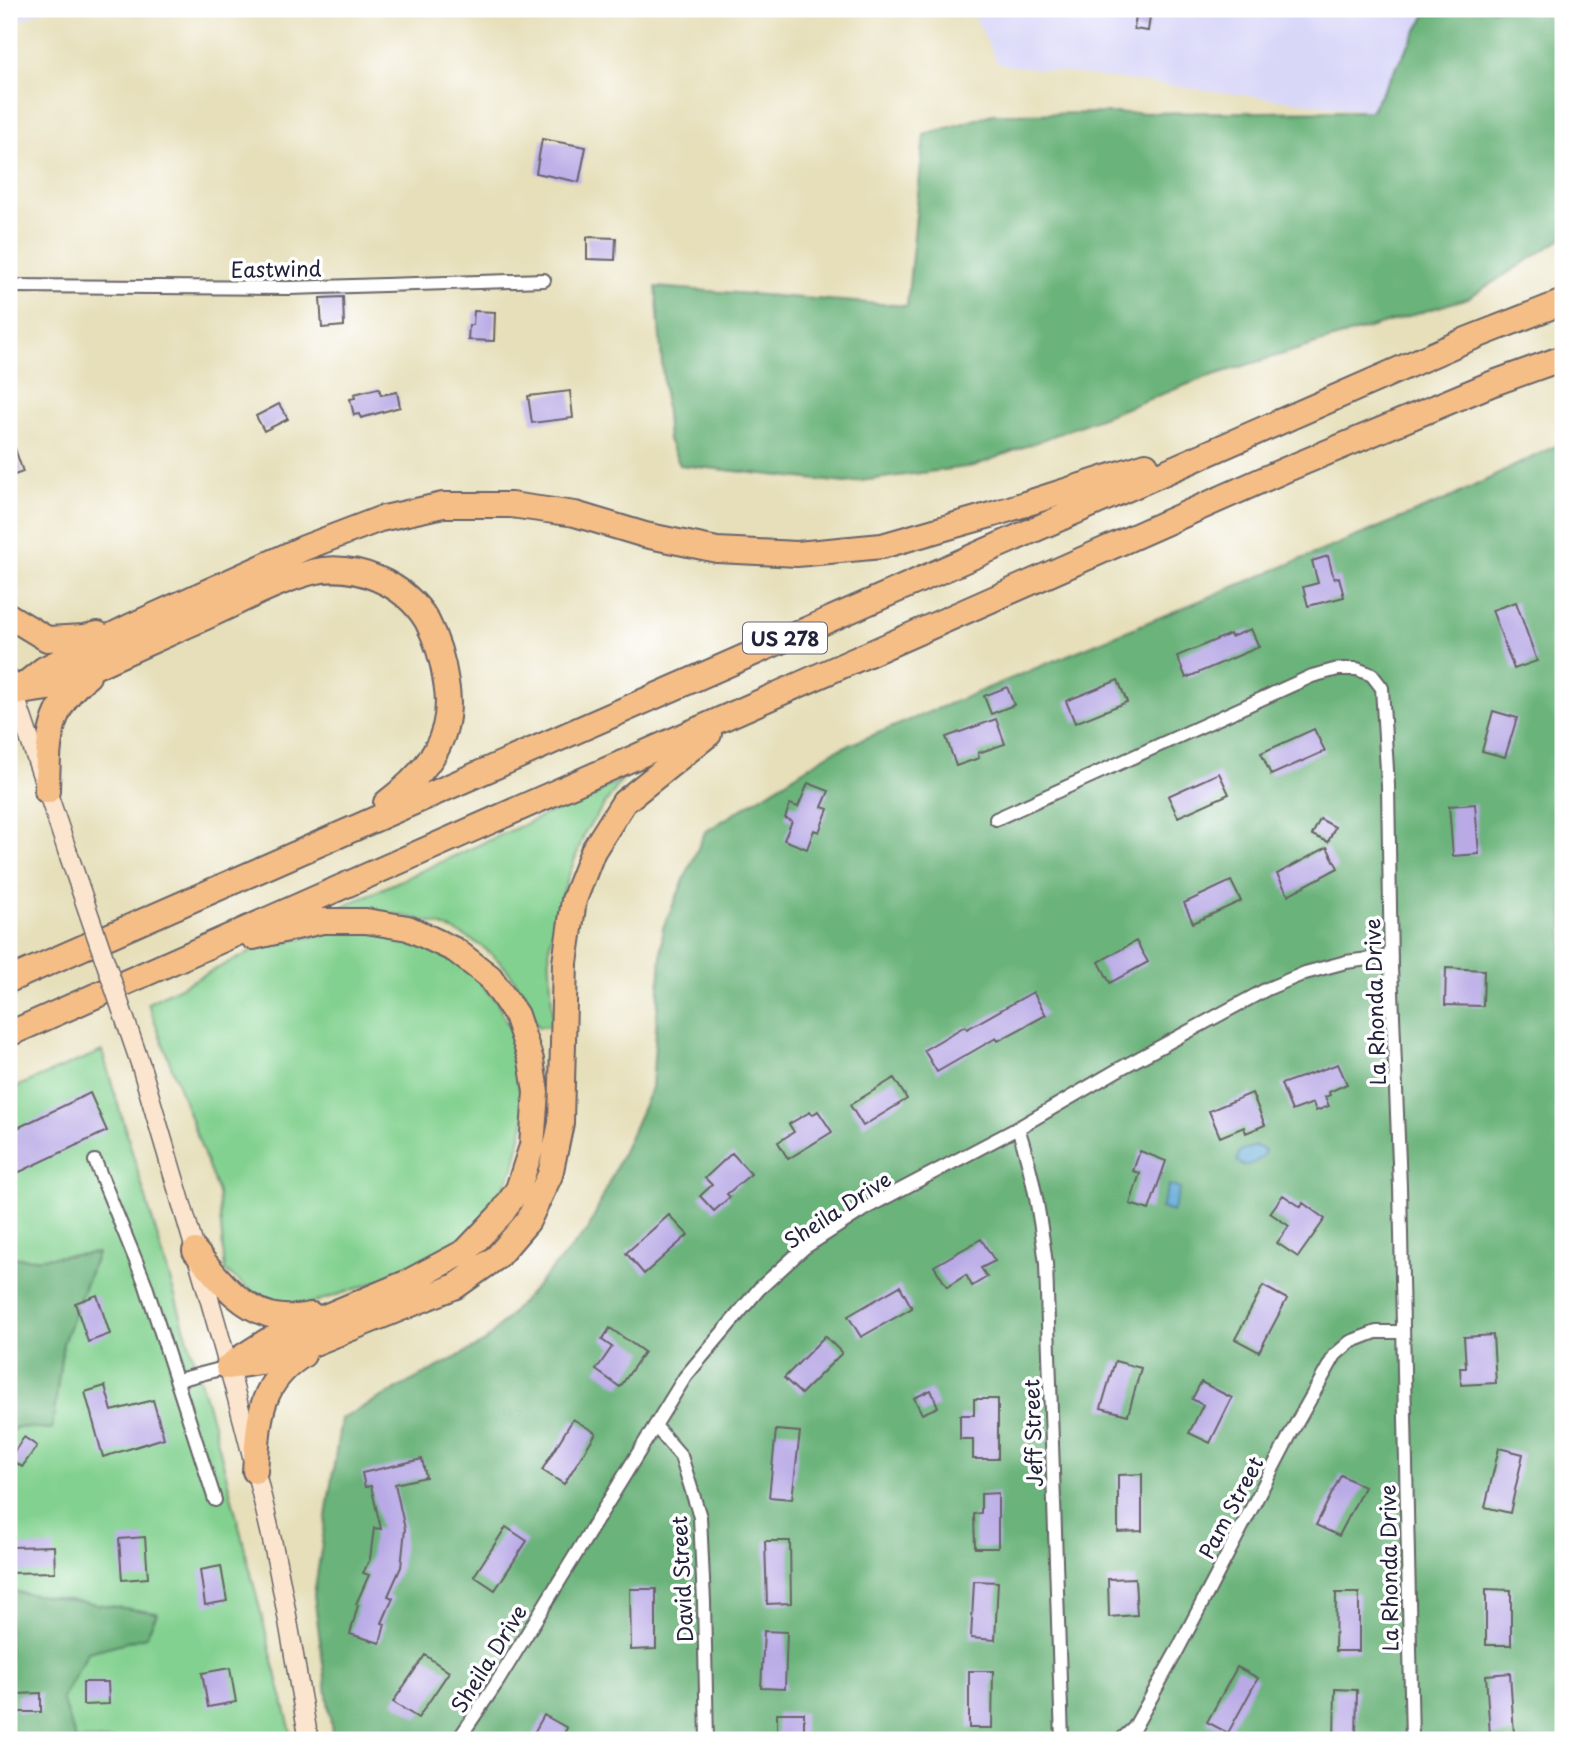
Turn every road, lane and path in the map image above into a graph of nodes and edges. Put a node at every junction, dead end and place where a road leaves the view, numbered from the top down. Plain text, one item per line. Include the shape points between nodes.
1 (544, 280) dead end
2 (9, 286) edge
3 (1563, 302) edge
4 (1563, 358) edge
5 (1277, 422) junction
6 (9, 615) edge
7 (129, 627) junction
8 (108, 661) junction
9 (10, 689) edge
10 (742, 709) junction
11 (47, 791) junction
12 (996, 819) dead end
13 (354, 828) junction
14 (197, 950) junction
15 (1391, 956) junction
16 (9, 980) edge
17 (9, 1034) edge
18 (1018, 1128) junction
19 (95, 1161) dead end
20 (195, 1251) junction
21 (331, 1326) junction
22 (1403, 1332) junction
23 (228, 1367) junction
24 (177, 1380) junction
25 (656, 1426) junction
26 (255, 1471) junction
27 (215, 1500) dead end
28 (309, 1740) edge
29 (458, 1740) edge
30 (707, 1740) edge
31 (1062, 1740) edge
32 (1121, 1740) edge
33 (1412, 1740) edge

1 - 2 street, Eastwind via 290,288
3 - 5 highway, US 278
4 - 10 highway, US 278 via 1285,470
5 - 7 highway via 882,546 797,554 717,550 575,514 511,505 443,505 380,519 304,548
5 - 13 highway, US 278
6 - 7 highway via 47,639 85,637
7 - 9 highway
8 - 9 highway via 48,688
8 - 11 highway via 75,686 58,708 48,749
8 - 13 highway via 313,572 343,569 377,578 405,595 426,620 440,653 447,685 446,720 436,753 413,783
9 - 11 main road
10 - 14 highway, US 278
10 - 21 highway via 625,802 593,851 574,900 565,963 561,1123 550,1175 528,1221 498,1257 456,1286
11 - 20 main road, bridge via 141,1066
12 - 15 street, La Rhonda Drive via 1304,679 1357,668 1372,675 1382,688
13 - 16 highway, US 278
14 - 17 highway, US 278
14 - 21 highway via 322,921 366,921 408,928 455,950 489,977 516,1015 536,1092 532,1146 518,1189 466,1251
15 - 18 street, Sheila Drive via 1315,970 1267,989
15 - 22 street, La Rhonda Drive
18 - 25 street, Sheila Drive via 866,1208 804,1248 759,1289 715,1339 685,1377
18 - 31 street, Jeff Street via 1039,1204 1046,1264
19 - 24 street via 132,1248
20 - 21 highway via 222,1285 248,1305 281,1317
20 - 23 main road
21 - 23 highway via 272,1360
21 - 26 highway via 273,1381 260,1413
22 - 32 street, Pam Street via 1376,1332 1350,1342 1335,1355 1172,1661 1134,1728
22 - 33 street, La Rhonda Drive
23 - 24 street
23 - 26 main road
24 - 27 street
25 - 29 street, Sheila Drive
25 - 30 street, David Street via 681,1456 699,1517
26 - 28 main road

